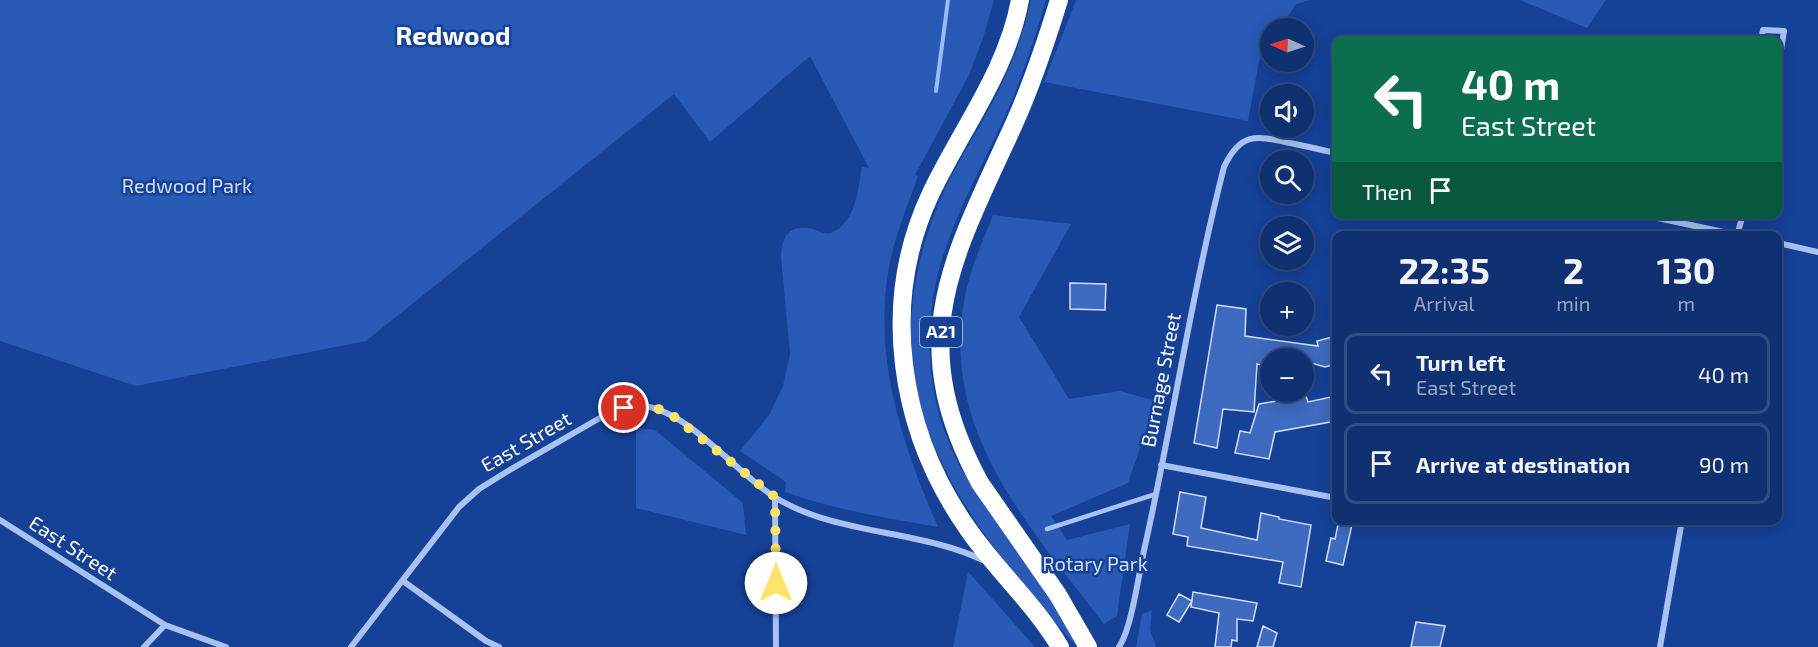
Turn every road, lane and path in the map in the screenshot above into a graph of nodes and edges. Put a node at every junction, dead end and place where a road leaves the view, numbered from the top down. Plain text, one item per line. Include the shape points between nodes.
1 (1020, 0) edge
2 (1059, 0) edge
3 (1762, 36) edge
4 (1782, 44) edge
5 (1332, 152) edge
6 (1663, 219) edge
7 (1720, 231) edge
8 (1782, 244) edge
9 (1818, 252) edge
10 (1161, 465) junction
11 (1156, 494) junction
12 (775, 497) junction
13 (1332, 497) edge
14 (0, 520) edge
15 (1681, 525) edge
16 (1047, 529) dead end
17 (999, 568) junction
18 (403, 580) junction
19 (165, 626) junction
20 (144, 647) edge
21 (226, 647) edge
22 (351, 647) edge
23 (499, 647) edge
24 (776, 647) edge
25 (1060, 647) edge
26 (1088, 647) edge
27 (1119, 647) edge
28 (1660, 647) edge

1 - 17 highway, A21 via 1002,60 922,213 909,258 901,320 906,383 927,455 967,528
2 - 26 highway, A21 via 1028,92 954,260 943,304 940,352 953,424 971,466 1058,595
3 - 4 street via 1763,30 1784,31
5 - 10 street, Burnage Street via 1259,137 1239,144 1230,154 1224,167
6 - 7 street
8 - 9 street
10 - 11 street, Burnage Street
10 - 13 street
11 - 16 lane
11 - 27 street, Burnage Street via 1128,625
12 - 17 street, East Street via 805,512 839,522 937,542
12 - 18 street, East Street via 667,411 636,404 612,411 479,489 459,507
12 - 24 street
14 - 19 street, East Street
15 - 28 street
17 - 25 highway, A21
18 - 22 street, East Street
18 - 23 street
19 - 20 street
19 - 21 street, East Street

